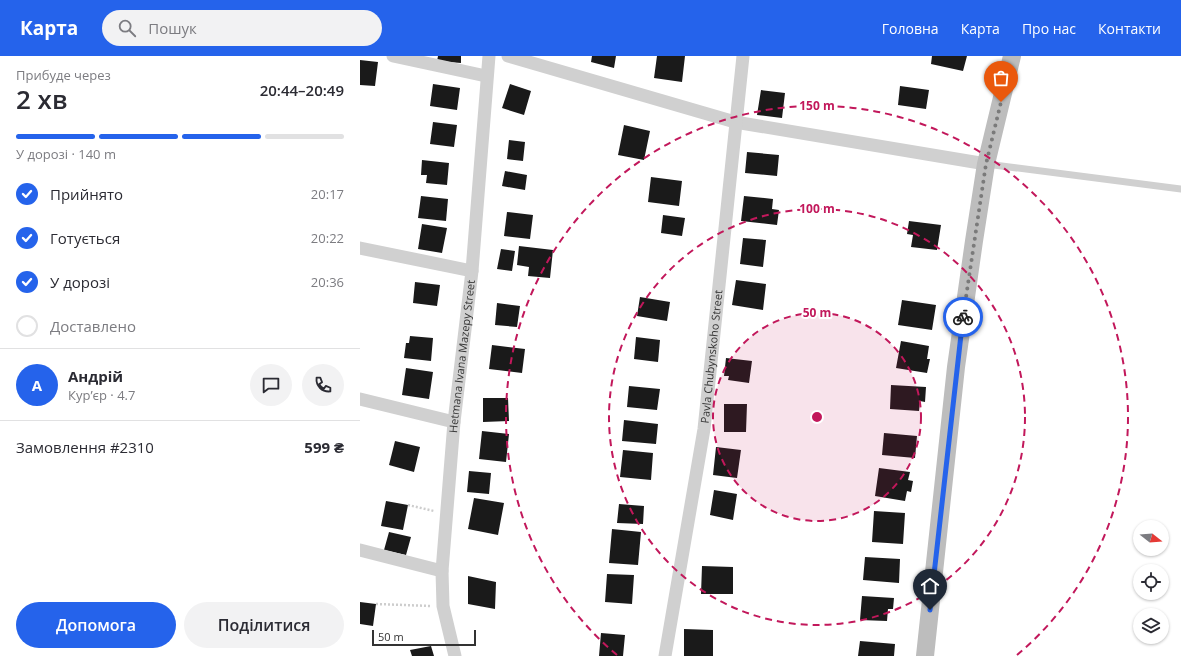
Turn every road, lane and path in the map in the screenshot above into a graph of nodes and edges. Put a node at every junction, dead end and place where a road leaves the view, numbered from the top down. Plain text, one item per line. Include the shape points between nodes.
1 (393, 56) edge
2 (489, 56) edge
3 (508, 56) edge
4 (743, 56) edge
5 (1012, 56) edge
6 (486, 76) junction
7 (735, 122) junction
8 (986, 164) junction
9 (1181, 190) edge
10 (360, 248) edge
11 (472, 271) junction
12 (360, 399) edge
13 (454, 422) junction
14 (408, 506) dead end
15 (446, 513) junction
16 (360, 550) edge
17 (442, 572) junction
18 (376, 604) dead end
19 (443, 606) junction
20 (455, 656) edge
21 (665, 656) edge
22 (926, 656) edge

1 - 6 street
2 - 6 street, Hetmana Ivana Mazepy Street
3 - 7 street
4 - 7 street, Pavla Chubynskoho Street
5 - 8 street
6 - 11 street, Hetmana Ivana Mazepy Street
7 - 8 street
7 - 21 street, Pavla Chubynskoho Street via 731,185 704,430
8 - 9 lane
8 - 22 street via 956,367
10 - 11 street
11 - 13 street, Hetmana Ivana Mazepy Street
12 - 13 street
13 - 15 street, Hetmana Ivana Mazepy Street
14 - 15 path
15 - 17 street, Hetmana Ivana Mazepy Street
16 - 17 street
17 - 19 street, Hetmana Ivana Mazepy Street
18 - 19 path
19 - 20 street, Hetmana Ivana Mazepy Street

